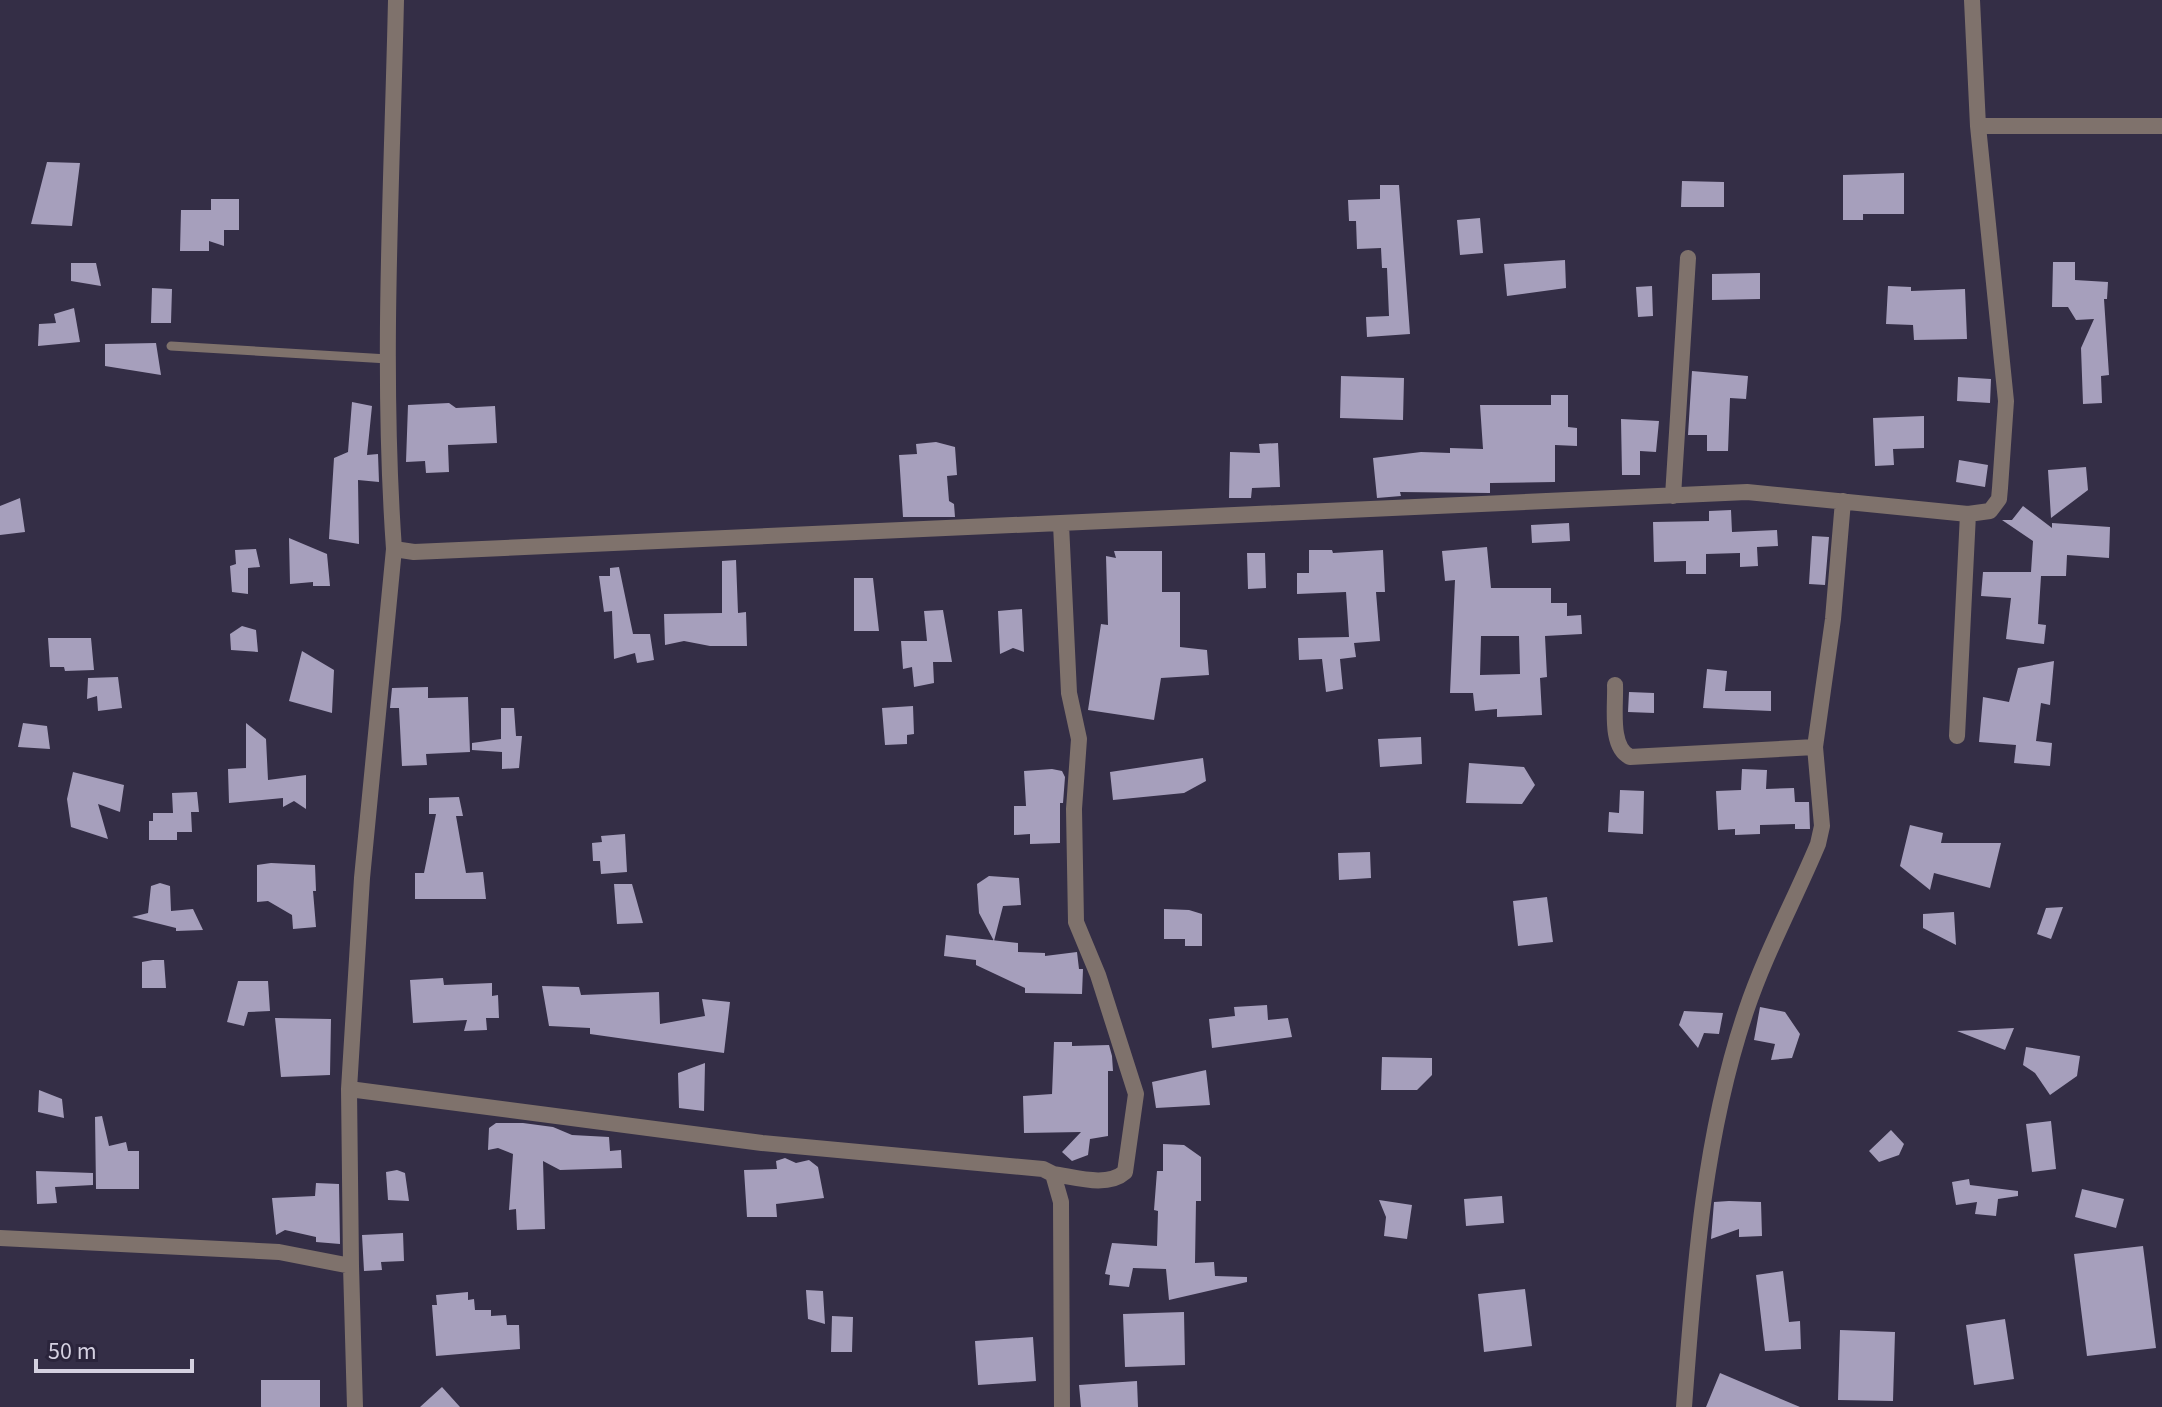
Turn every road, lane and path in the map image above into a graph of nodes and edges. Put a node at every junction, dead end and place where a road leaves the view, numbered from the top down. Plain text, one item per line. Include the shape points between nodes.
1 (396, 0) edge
2 (1972, 0) edge
3 (1978, 126) junction
4 (2162, 126) edge
5 (1688, 258) dead end
6 (171, 346) dead end
7 (388, 359) junction
8 (1673, 496) junction
9 (1843, 501) junction
10 (1968, 514) junction
11 (1061, 524) junction
12 (394, 549) junction
13 (1615, 685) dead end
14 (1957, 736) dead end
15 (1815, 747) junction
16 (349, 1089) junction
17 (1053, 1174) junction
18 (0, 1238) edge
19 (351, 1266) junction
20 (355, 1407) edge
21 (1062, 1407) edge
22 (1684, 1407) edge

1 - 7 street
2 - 3 street
3 - 4 street
3 - 10 street via 2006,401 1999,499 1990,511
5 - 8 street
6 - 7 lane
7 - 12 street
8 - 9 street via 1747,492
8 - 11 street
9 - 10 street
9 - 15 street
10 - 14 street
11 - 12 street
11 - 17 street via 1069,693 1079,739 1076,922 1136,1094 1121,1176 1105,1181
12 - 16 street via 362,878
13 - 15 street via 1617,744 1630,757
15 - 22 street via 1822,826 1818,844 1746,1011 1718,1115 1700,1227
16 - 17 street via 762,1143
16 - 19 street
17 - 21 street via 1061,1202
18 - 19 street via 279,1252
19 - 20 street

